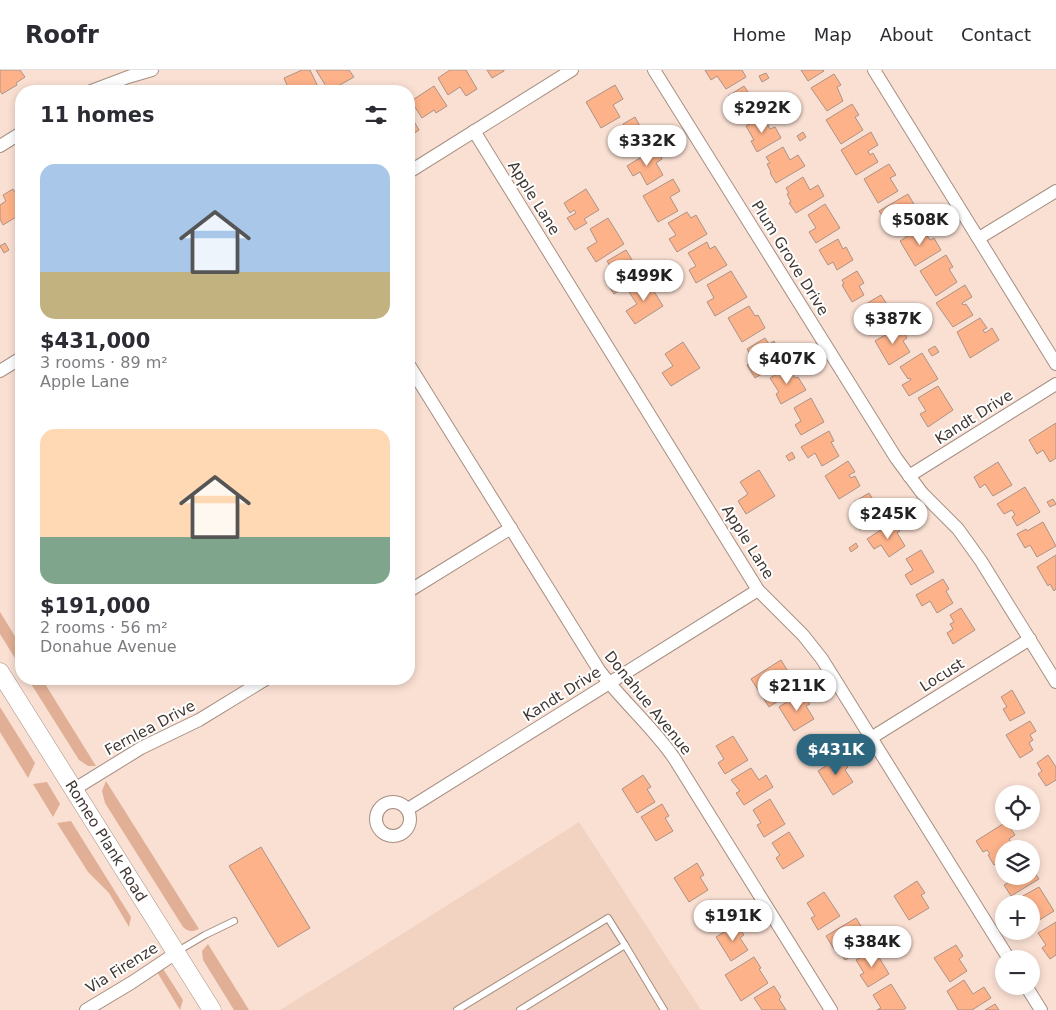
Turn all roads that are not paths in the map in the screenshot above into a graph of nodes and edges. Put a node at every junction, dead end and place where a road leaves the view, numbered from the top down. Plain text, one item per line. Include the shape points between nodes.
1 (152, 70) edge
2 (572, 70) edge
3 (654, 70) edge
4 (874, 70) edge
5 (107, 85) edge
6 (474, 131) junction
7 (15, 137) edge
8 (0, 146) edge
9 (415, 168) edge
10 (1056, 191) edge
11 (979, 238) junction
12 (15, 362) edge
13 (1056, 364) edge
14 (0, 371) edge
15 (415, 384) edge
16 (1056, 384) edge
17 (909, 476) junction
18 (511, 528) junction
19 (415, 587) edge
20 (758, 590) junction
21 (1030, 640) junction
22 (0, 672) edge
23 (1056, 682) edge
24 (609, 683) junction
25 (256, 685) edge
26 (871, 738) junction
27 (73, 790) junction
28 (408, 809) dead end
29 (234, 921) dead end
30 (624, 945) junction
31 (1003, 950) edge
32 (176, 953) junction
33 (1031, 995) edge
34 (86, 1010) edge
35 (212, 1010) edge
36 (458, 1010) edge
37 (520, 1010) edge
38 (664, 1010) edge
39 (831, 1010) edge
40 (1040, 1010) edge

1 - 5 street
2 - 6 street
3 - 17 street, Plum Grove Drive
4 - 11 street
6 - 9 street
6 - 20 street, Apple Lane
7 - 8 street
10 - 11 street
11 - 13 street
12 - 14 street
15 - 18 street, Donahue Avenue
16 - 17 street, Kandt Drive
17 - 21 street, Plum Grove Drive via 958,529
18 - 19 street
18 - 24 street, Donahue Avenue
20 - 24 street, Kandt Drive
20 - 26 street, Apple Lane via 813,646
21 - 23 street, Plum Grove Drive
21 - 26 street, Locust
22 - 27 main road, Romeo Plank Road
24 - 28 street, Kandt Drive
24 - 39 street, Donahue Avenue via 674,758
25 - 27 street, Fernlea Drive via 199,720 141,748
26 - 31 street, Apple Lane
27 - 32 main road, Romeo Plank Road
29 - 32 lane
30 - 36 lane via 608,918
30 - 37 lane
30 - 38 lane
32 - 34 street, Via Firenze
32 - 35 main road, Romeo Plank Road
33 - 40 street

